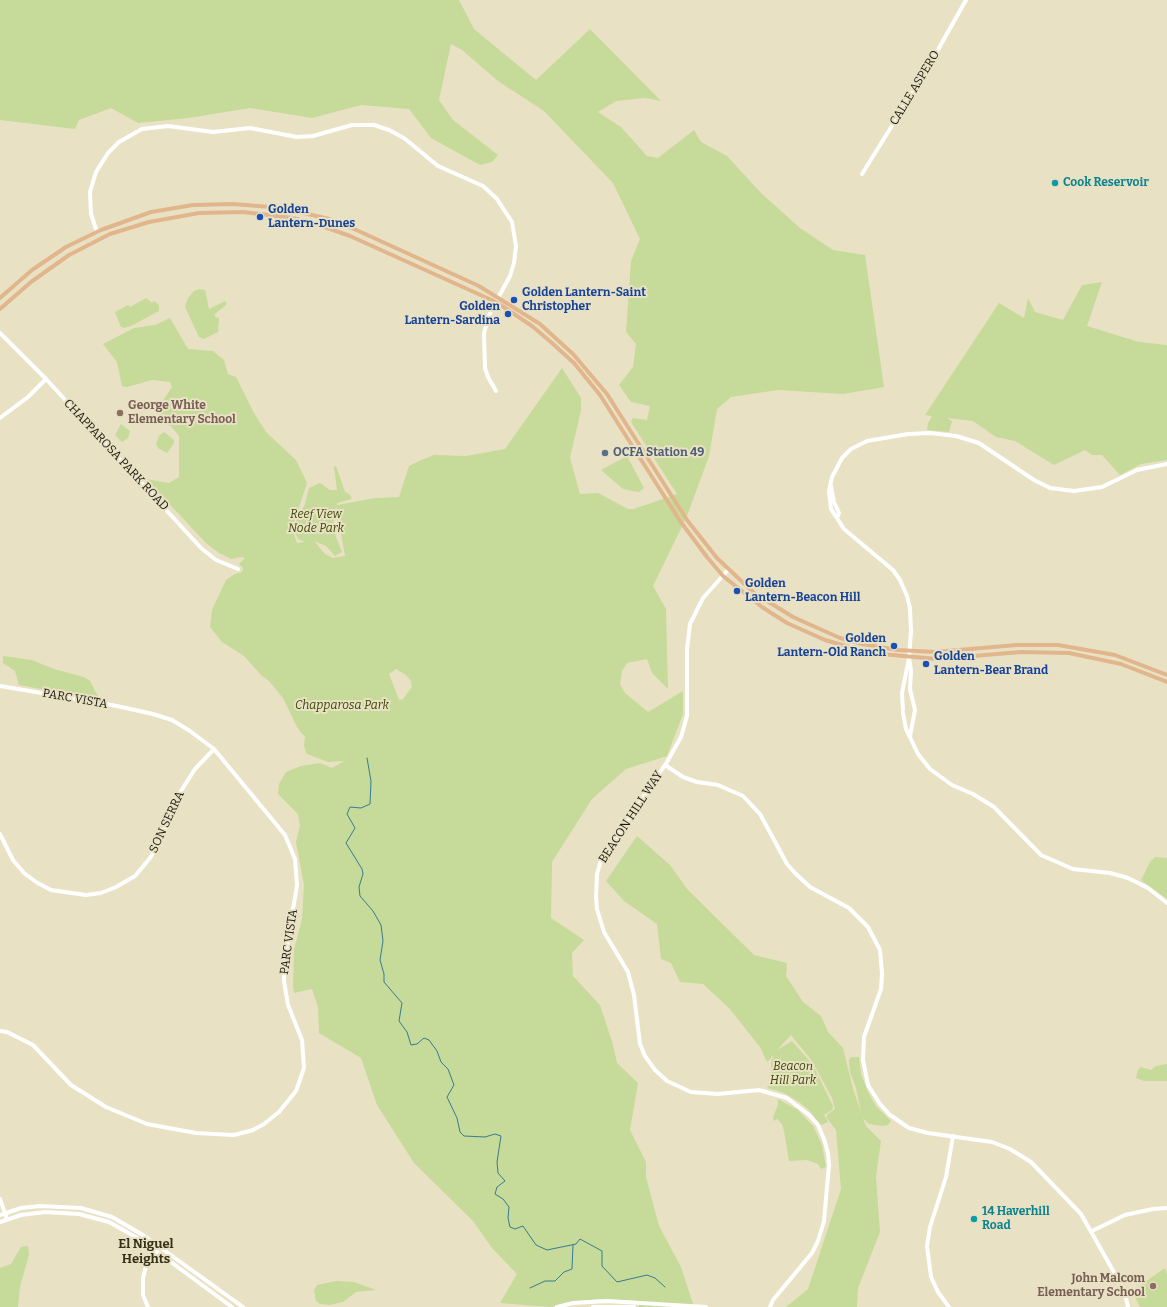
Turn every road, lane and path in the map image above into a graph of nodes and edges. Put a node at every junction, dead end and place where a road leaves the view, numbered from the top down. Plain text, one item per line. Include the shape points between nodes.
1 (966, 0) edge
2 (862, 174) dead end
3 (97, 232) junction
4 (499, 297) junction
5 (0, 298) edge
6 (496, 302) junction
7 (0, 309) edge
8 (0, 333) edge
9 (46, 379) junction
10 (496, 391) dead end
11 (0, 418) edge
12 (1167, 464) edge
13 (238, 569) dead end
14 (728, 570) junction
15 (723, 576) junction
16 (910, 651) junction
17 (909, 658) junction
18 (1167, 675) edge
19 (1167, 682) edge
20 (0, 686) edge
21 (910, 736) junction
22 (214, 749) junction
23 (665, 765) junction
24 (0, 834) edge
25 (1167, 903) edge
26 (0, 1031) edge
27 (953, 1136) junction
28 (0, 1199) edge
29 (1167, 1208) edge
30 (1, 1217) edge
31 (7, 1219) junction
32 (1092, 1231) junction
33 (158, 1246) junction
34 (155, 1252) junction
35 (586, 1302) junction
36 (148, 1307) edge
37 (232, 1307) edge
38 (243, 1307) edge
39 (557, 1307) edge
40 (583, 1307) edge
41 (593, 1307) edge
42 (634, 1307) edge
43 (706, 1307) edge
44 (770, 1307) edge
45 (949, 1307) edge
46 (1128, 1307) edge

1 - 2 street, CALLE ASPERO via 926,71
3 - 4 main road via 140,216 179,207 233,204 283,208 352,228
3 - 4 street via 91,214 90,192 96,172 108,153 119,142 142,129 168,126 213,132 250,128 297,137 313,136 346,126 374,125 395,132 438,166 483,186 503,206 514,229 516,254 510,276
3 - 5 main road via 66,247 32,270
4 - 6 street
4 - 14 main road via 540,324 594,377 687,520
6 - 7 main road via 328,228 272,214 230,212 170,217 110,234 69,255 31,282
6 - 10 street via 487,322 483,345 488,377
6 - 15 main road via 532,326 566,355 583,374 625,433 680,521
8 - 9 street, CHAPPAROSA PARK ROAD
9 - 11 street via 28,397
9 - 13 street, CHAPPAROSA PARK ROAD via 201,548 216,560
12 - 16 street via 1137,470 1102,487 1074,491 1050,488 974,441 943,434 912,433 876,438 857,444 842,458 832,477 834,502 839,513 837,518 844,529 886,562 900,580 910,608
14 - 15 street, BEACON HILL WAY
14 - 16 main road via 765,601 807,625 862,644
15 - 17 main road via 770,612 815,636 856,650
15 - 23 street, BEACON HILL WAY via 700,603 690,624 686,716 681,737
16 - 17 street
16 - 18 main road via 1058,645 1114,655
17 - 19 main road via 947,658 1021,652 1069,653 1121,664
17 - 21 street via 910,689 915,710
17 - 21 street via 902,693 906,729
20 - 22 street, PARC VISTA via 153,714 172,720
21 - 25 street via 918,754 930,769 952,785 994,806 1041,855 1074,869 1110,873 1132,880 1148,888
22 - 24 street, SON SERRA via 195,769 179,794 150,858 135,876 101,893 86,895 51,890 36,882 13,860
22 - 26 street, PARC VISTA via 285,835 295,859 297,886 284,965 284,981 288,1005 302,1040 304,1068 296,1091 279,1112 264,1124 234,1135 196,1133 147,1124 94,1100 71,1085 33,1045
23 - 27 street via 682,777 718,785 743,796 760,814 795,874 810,887 849,908 864,922 880,950 882,973 881,989 863,1045 868,1085 880,1104 902,1124 919,1131
23 - 44 street, BEACON HILL WAY via 601,860 596,884 597,909 609,942 628,972 634,995 640,1044 655,1070 667,1081 691,1092 718,1094 759,1090 787,1098 810,1115 818,1125 828,1153 829,1165 824,1221 812,1253
27 - 32 street via 992,1142 1031,1162 1073,1204
27 - 45 street via 946,1177 930,1227 927,1246 931,1277
28 - 30 street
29 - 32 street via 1125,1215
30 - 31 street
30 - 31 street
30 - 33 street via 21,1208 81,1208 112,1217
31 - 34 street via 45,1212 78,1214 110,1222
32 - 46 street via 1124,1290
33 - 34 street
33 - 38 street
34 - 36 street via 147,1263 143,1278 142,1295
34 - 37 street
35 - 39 street
35 - 40 street
35 - 43 street via 665,1303
41 - 42 street

